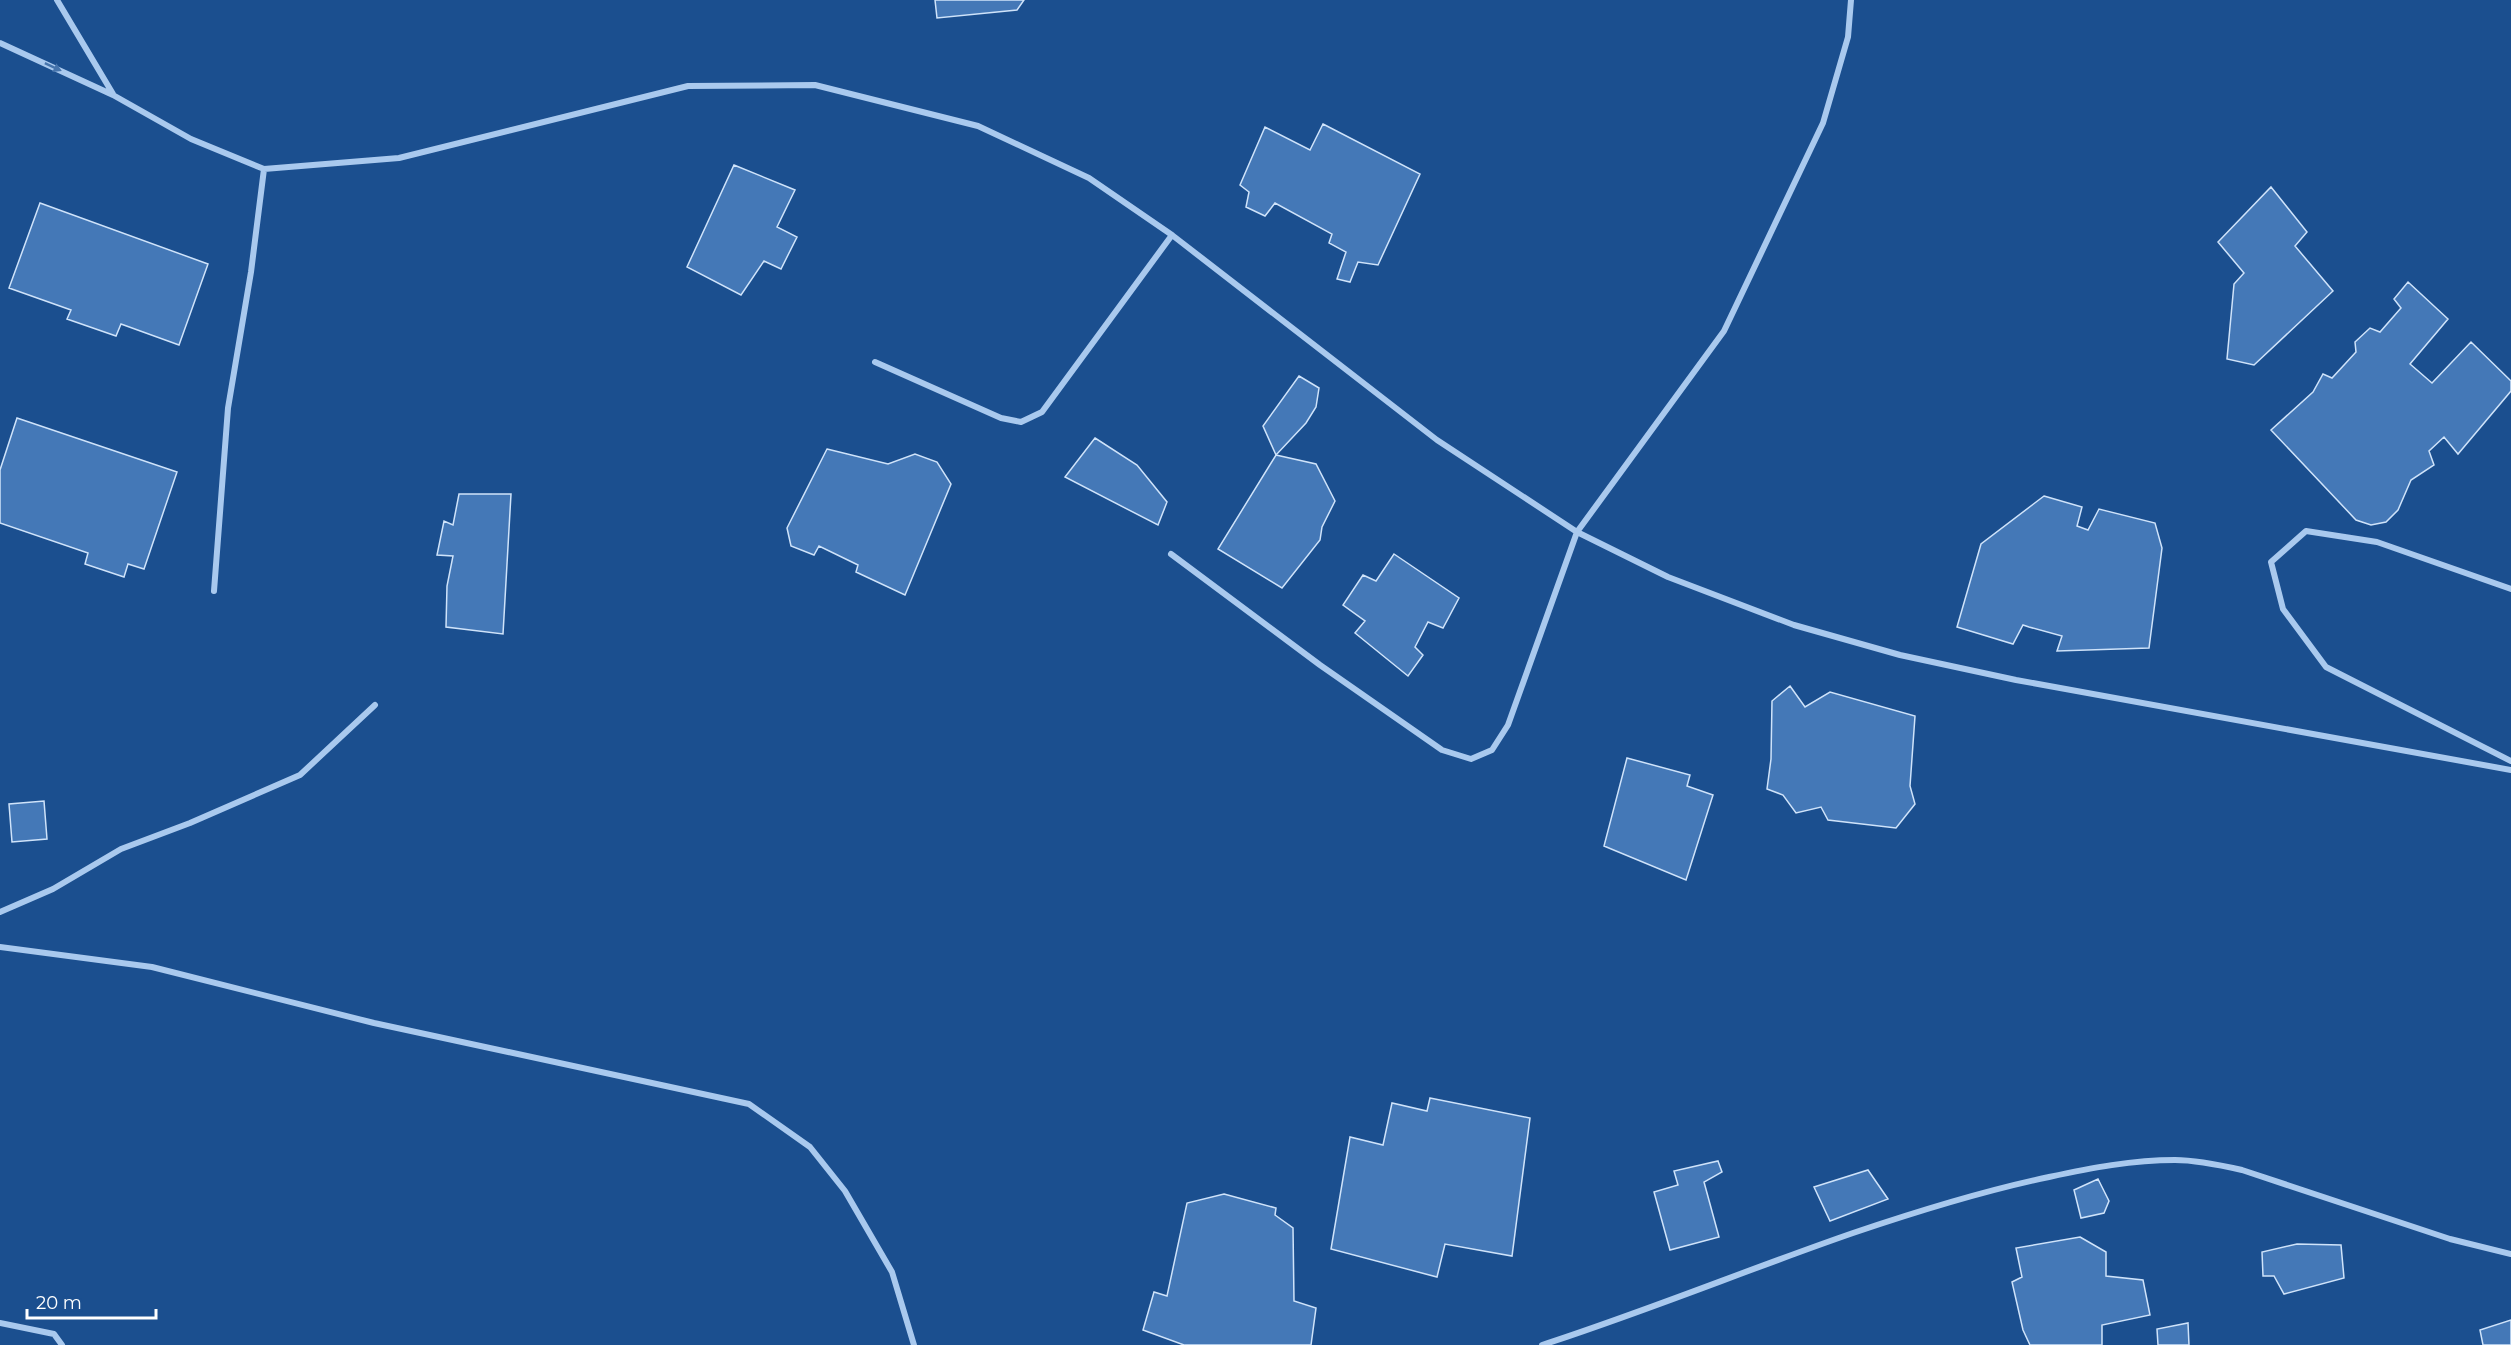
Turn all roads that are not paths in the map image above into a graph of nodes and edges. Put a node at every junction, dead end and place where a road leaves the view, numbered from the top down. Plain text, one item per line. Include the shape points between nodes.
1 (57, 0) edge
2 (1851, 0) edge
3 (0, 43) edge
4 (113, 95) junction
5 (264, 169) junction
6 (1172, 235) junction
7 (875, 362) dead end
8 (1577, 532) junction
9 (1171, 554) dead end
10 (2511, 589) edge
11 (214, 591) dead end
12 (375, 705) dead end
13 (2511, 761) edge
14 (2511, 770) edge
15 (0, 912) edge
16 (0, 947) edge
17 (2511, 1254) edge
18 (0, 1323) edge
19 (62, 1345) edge
20 (914, 1345) edge
21 (1542, 1345) edge

1 - 4 street
2 - 8 street via 1848,37 1822,123 1724,330
3 -> 4 street
4 - 5 street via 191,139
5 - 6 street via 399,158 688,86 814,85 978,126 1089,178
5 - 11 street via 228,408
6 - 7 street via 1042,412 1021,422 1001,418
6 - 8 street via 1437,440
8 - 9 street via 1508,725 1492,750 1471,759 1442,750
8 - 14 street via 1668,577 1794,625 1900,655 2027,682
10 - 13 street via 2377,542 2306,531 2271,562 2283,609 2326,667
12 - 15 street via 300,775 121,849 53,889
16 - 20 street via 152,967 374,1023 749,1104 810,1147 845,1191 892,1272
17 - 21 street via 2450,1239 2242,1170 2206,1162 2138,1161 2012,1184 1928,1207
18 - 19 street via 54,1334

